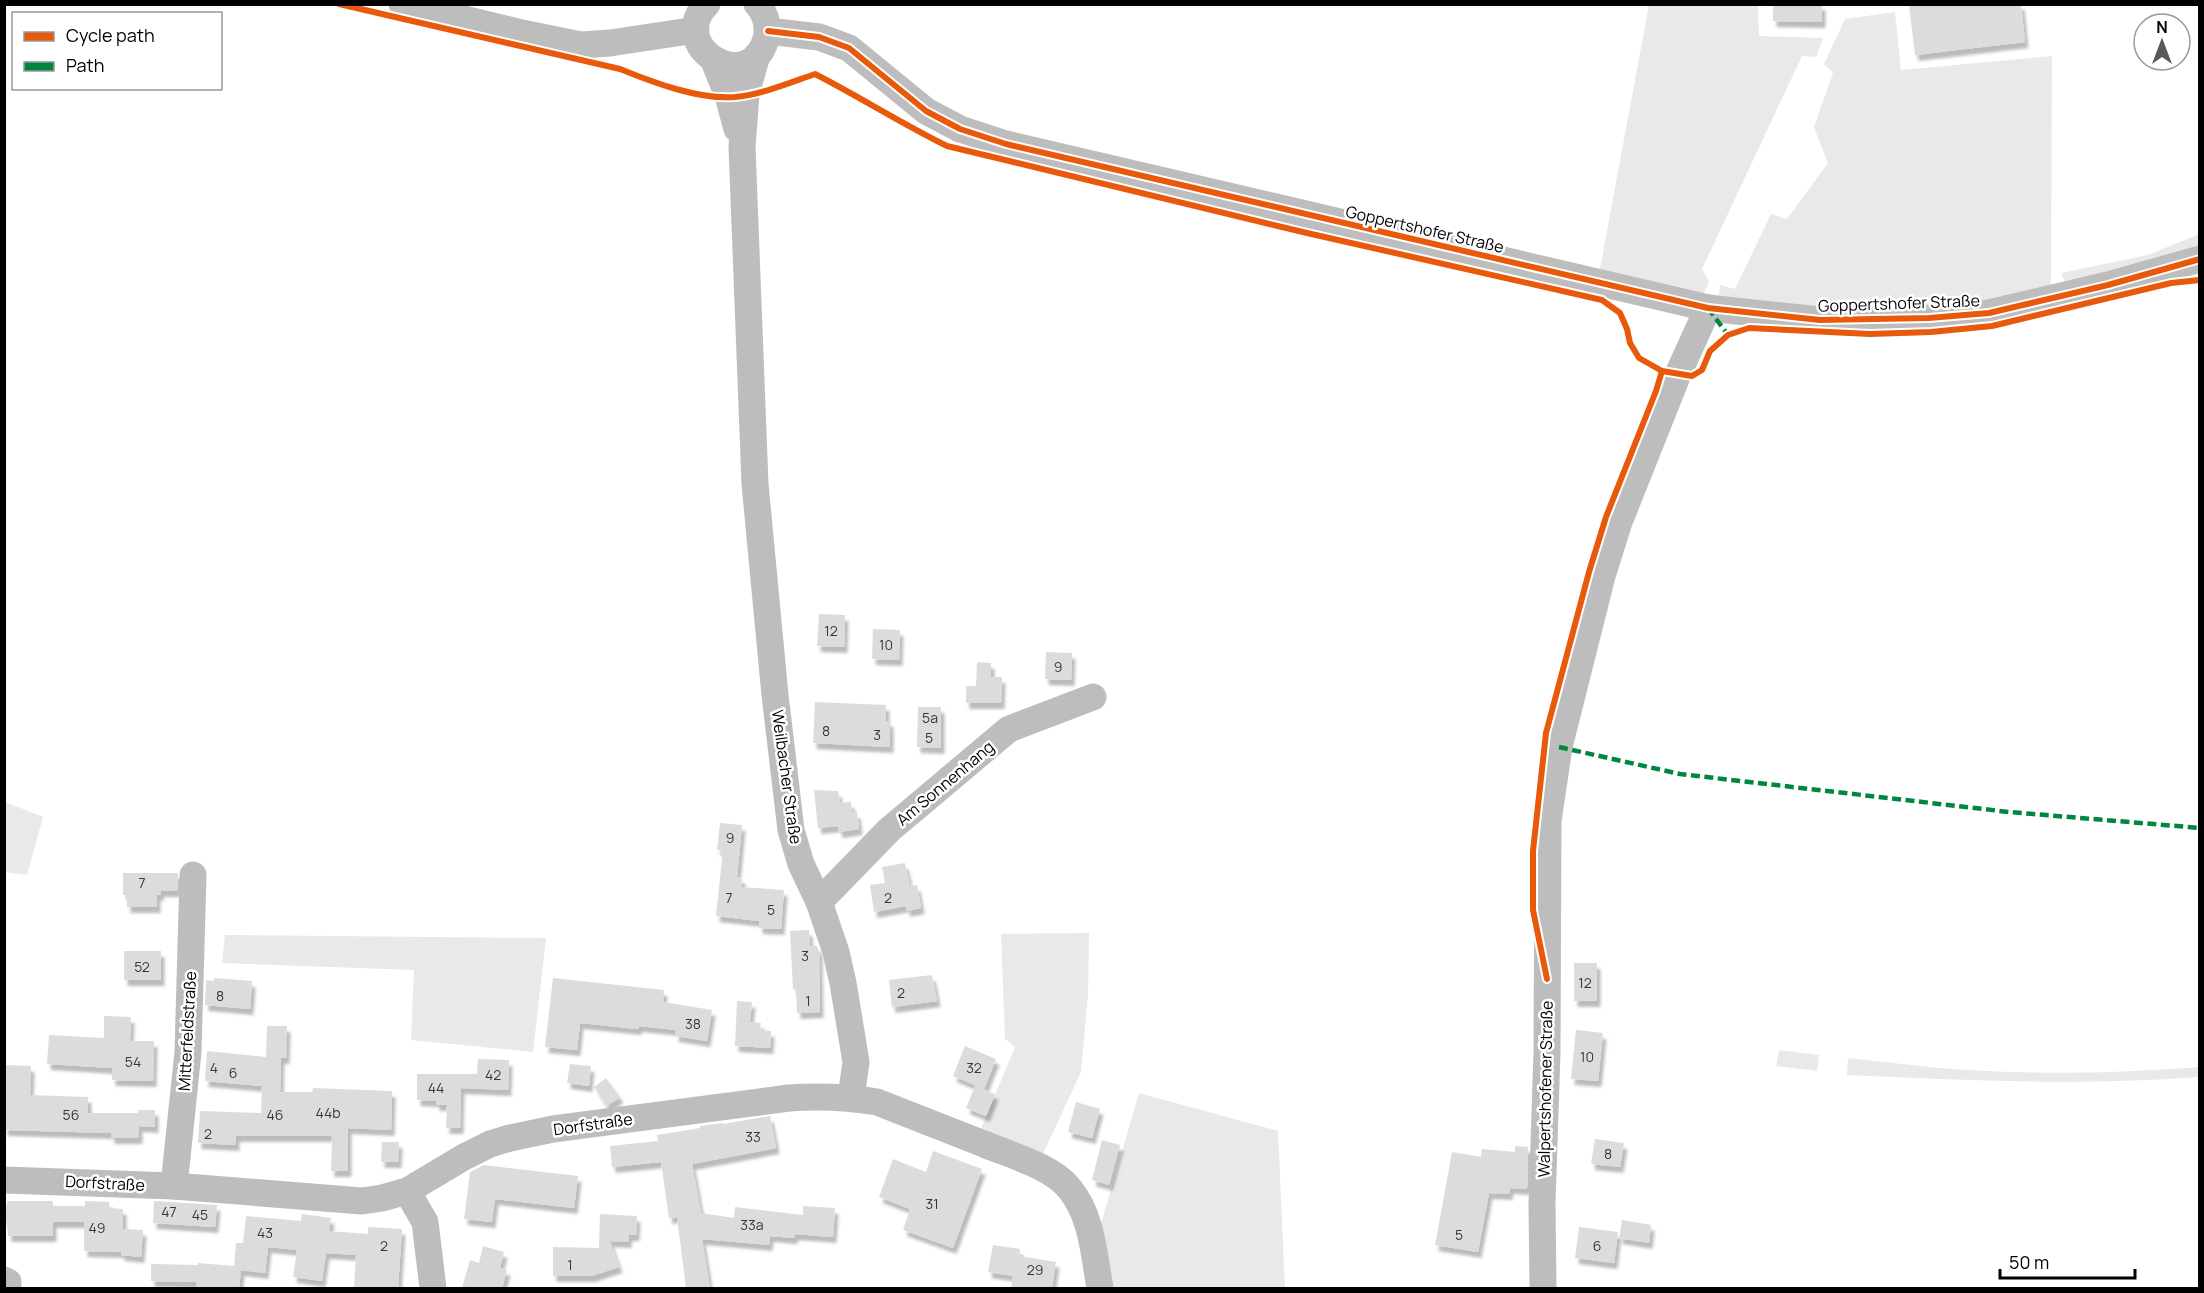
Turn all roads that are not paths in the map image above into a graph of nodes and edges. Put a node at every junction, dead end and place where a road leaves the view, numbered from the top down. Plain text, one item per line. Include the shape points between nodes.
1 (402, 4) edge
2 (707, 4) edge
3 (757, 4) edge
4 (696, 30) junction
5 (763, 43) junction
6 (714, 61) junction
7 (742, 147) junction
8 (2195, 263) edge
9 (1708, 308) junction
10 (1093, 697) dead end
11 (194, 875) dead end
12 (819, 902) junction
13 (852, 1098) junction
14 (4, 1180) edge
15 (174, 1186) junction
16 (407, 1191) junction
17 (4, 1280) edge
18 (8, 1288) edge
19 (433, 1288) edge
20 (1100, 1288) edge
21 (1543, 1288) edge

1 - 4 street via 581,45
2 - 4 street via 697,18
3 - 5 street via 767,21
4 - 6 street via 704,53
5 - 6 street via 747,62 732,66
5 - 7 street via 746,94
5 - 9 street, Goppertshofer Straße via 819,37 849,48 926,111 960,129 1006,144
6 - 7 street
7 - 12 street, Weilbacher Straße via 755,484 775,695 791,830 801,864
8 - 9 street, Goppertshofer Straße via 1989,313 1820,320
9 - 21 street, Walpertshofener Straße via 1619,522 1559,747 1548,820
10 - 12 street, Am Sonnenhang via 1009,729 889,830
11 - 15 street, Mitterfeldstraße via 188,1052
12 - 13 street, Weilbacher Straße via 843,983 855,1062
13 - 16 street, Dorfstraße via 789,1098 553,1129 490,1144
13 - 20 street, Dorfstraße via 877,1102 1057,1176 1070,1189 1085,1220
14 - 15 street, Dorfstraße
15 - 16 street, Dorfstraße via 347,1201
16 - 19 street via 425,1222
17 - 18 street

